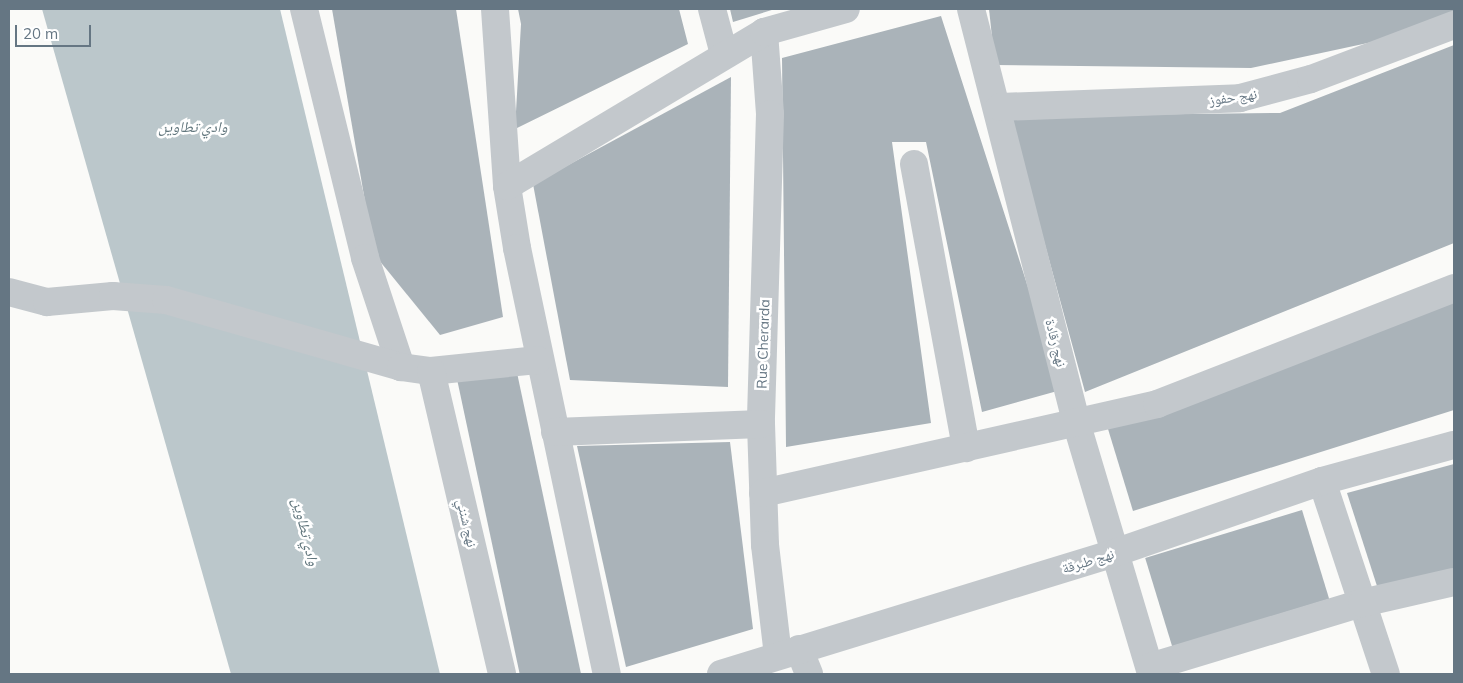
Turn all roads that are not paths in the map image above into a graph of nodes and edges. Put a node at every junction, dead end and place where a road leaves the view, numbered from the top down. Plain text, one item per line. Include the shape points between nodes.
1 (304, 9) edge
2 (495, 9) edge
3 (712, 9) edge
4 (846, 9) edge
5 (971, 9) edge
6 (1454, 25) edge
7 (764, 32) junction
8 (724, 54) junction
9 (1000, 108) junction
10 (914, 164) dead end
11 (507, 186) junction
12 (1454, 288) edge
13 (9, 292) edge
14 (537, 360) junction
15 (401, 367) junction
16 (431, 371) junction
17 (761, 424) junction
18 (1077, 425) junction
19 (555, 432) junction
20 (1454, 445) edge
21 (966, 448) junction
22 (1322, 481) junction
23 (763, 492) junction
24 (1117, 552) junction
25 (1454, 582) edge
26 (1362, 603) junction
27 (795, 660) edge
28 (1150, 671) edge
29 (502, 674) edge
30 (607, 674) edge
31 (721, 674) edge
32 (1386, 674) edge

1 - 15 street via 365,258
2 - 11 street
3 - 8 street
4 - 7 street
5 - 9 street, نهج رقادة
6 - 9 street, نهج حفوز via 1311,79 1240,98
7 - 8 street
7 - 17 street, Rue Cherarda via 770,114
8 - 11 street
9 - 18 street, نهج رقادة
10 - 21 street
11 - 14 street
12 - 18 street via 1157,404
13 - 15 street via 47,302 113,296 166,300
14 - 16 street
14 - 19 street
15 - 16 street
16 - 29 street, نهج شنني
17 - 19 street
17 - 23 street, Rue Cherarda
18 - 21 street
18 - 24 street, نهج رقادة
19 - 30 street
20 - 22 street, نهج طبرقة
21 - 23 street
22 - 24 street, نهج طبرقة
22 - 26 street
23 - 27 street, Rue Cherarda
24 - 27 street, نهج طبرقة
24 - 28 street, نهج رقادة
25 - 26 street
26 - 28 street
26 - 32 street
27 - 31 street, نهج طبرقة

